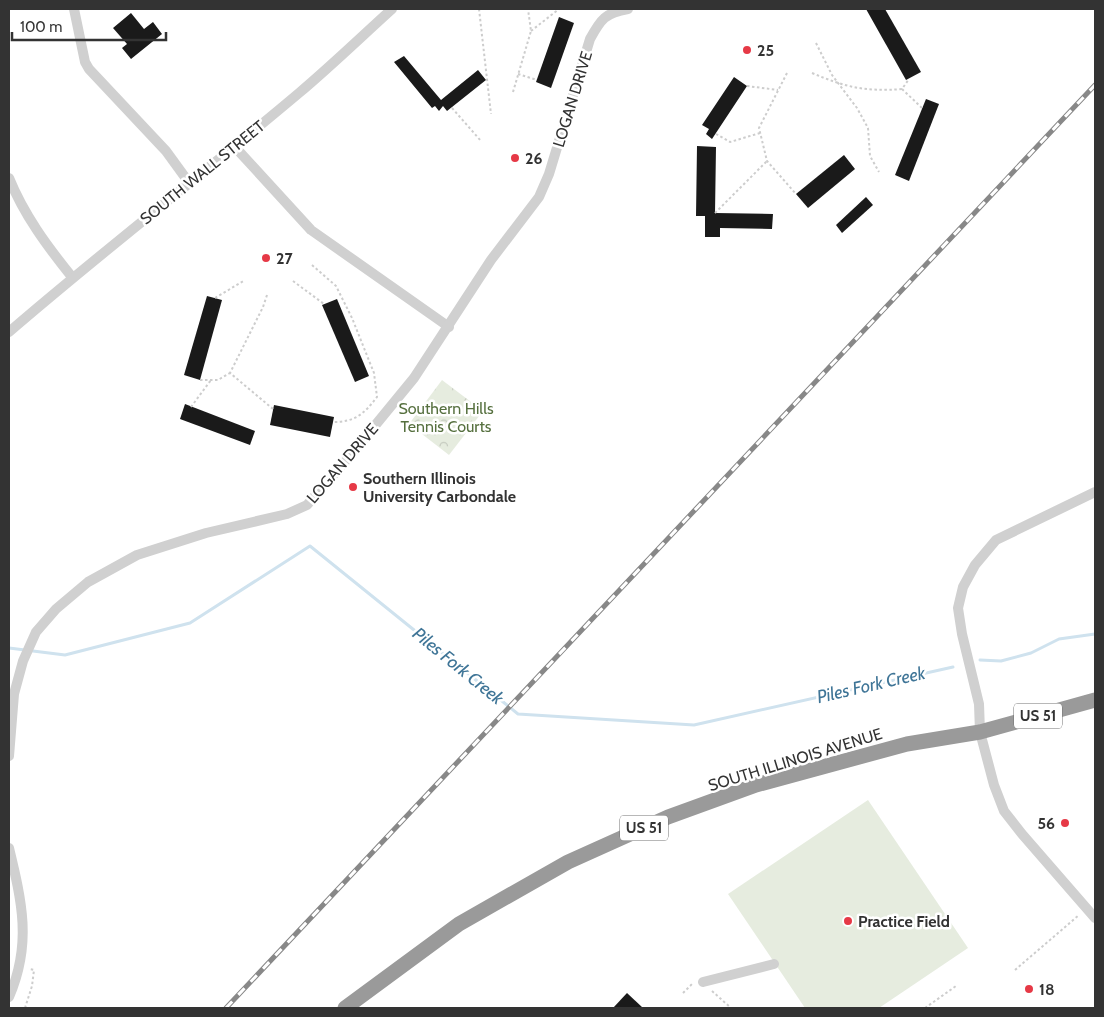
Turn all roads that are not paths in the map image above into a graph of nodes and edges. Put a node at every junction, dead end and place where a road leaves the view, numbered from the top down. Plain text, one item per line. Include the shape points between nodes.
1 (74, 9) edge
2 (392, 9) edge
3 (628, 9) edge
4 (234, 146) junction
5 (9, 178) edge
6 (190, 184) junction
7 (72, 277) junction
8 (449, 327) junction
9 (9, 332) edge
10 (1095, 492) edge
11 (1095, 700) edge
12 (980, 732) junction
13 (9, 756) edge
14 (9, 848) edge
15 (1095, 918) edge
16 (774, 964) dead end
17 (703, 982) dead end
18 (9, 997) edge
19 (345, 1008) edge

1 - 6 street via 89,69 166,152
2 - 4 street, SOUTH WALL STREET
3 - 8 street, LOGAN DRIVE via 600,21 590,39 539,198 491,260
4 - 6 street, SOUTH WALL STREET
4 - 8 street via 311,230
5 - 7 street via 31,222
6 - 7 street, SOUTH WALL STREET
7 - 9 street, SOUTH WALL STREET
8 - 13 street, LOGAN DRIVE via 414,378 308,505 287,514 206,533 136,555 88,582 56,609 36,632 25,656 14,694
10 - 12 street via 996,540 974,565 963,587 958,608 979,704
11 - 12 highway, SOUTH ILLINOIS AVENUE / US 51
12 - 15 street via 1004,811
12 - 19 highway, SOUTH ILLINOIS AVENUE / US 51 via 907,744 756,785 668,817 568,862 459,924
14 - 18 street via 23,927 22,956
16 - 17 street

